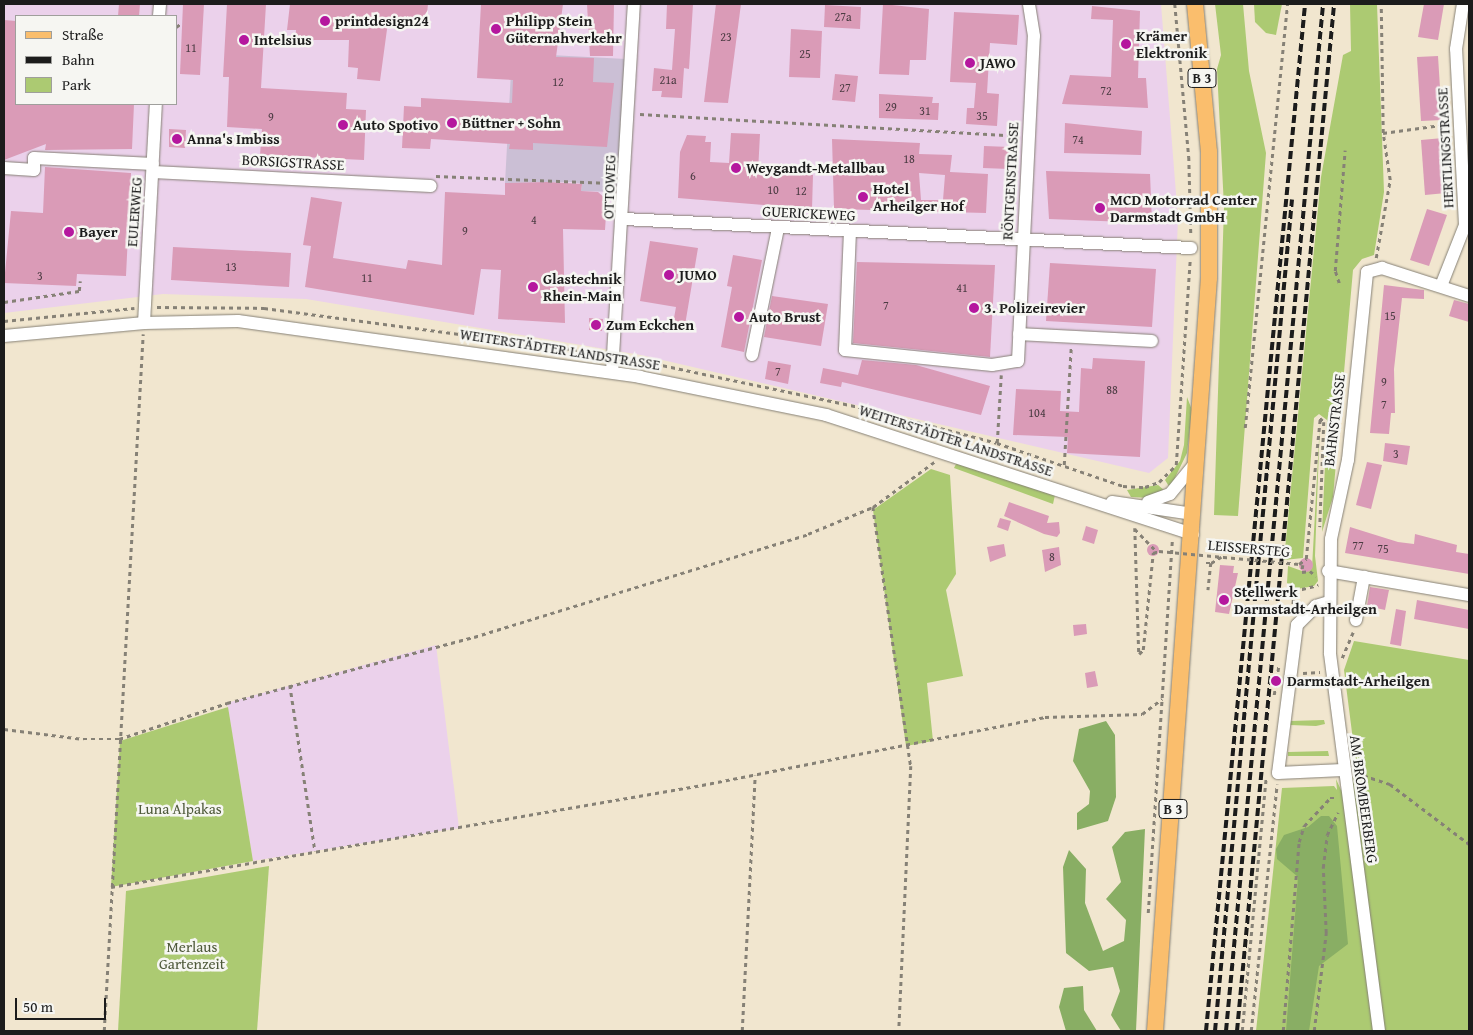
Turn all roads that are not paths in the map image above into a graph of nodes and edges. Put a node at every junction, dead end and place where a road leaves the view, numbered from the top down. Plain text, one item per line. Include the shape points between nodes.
1 (634, 4) edge
2 (1028, 4) edge
3 (1196, 4) edge
4 (1463, 4) edge
5 (156, 105) edge
6 (1465, 123) edge
7 (4, 168) edge
8 (153, 168) junction
9 (431, 186) road end
10 (624, 219) junction
11 (778, 228) junction
12 (850, 231) junction
13 (1023, 240) junction
14 (1191, 248) dead end
15 (1441, 286) junction
16 (1469, 296) edge
17 (144, 323) junction
18 (1019, 334) junction
19 (4, 336) edge
20 (1152, 341) dead end
21 (752, 355) dead end
22 (612, 372) junction
23 (1197, 461) junction
24 (1096, 502) junction
25 (1132, 503) junction
26 (1193, 514) junction
27 (1192, 534) junction
28 (1323, 574) junction
29 (1364, 577) junction
30 (1469, 595) edge
31 (1329, 602) junction
32 (1356, 620) road end
33 (1343, 770) junction
34 (1155, 1031) edge
35 (1379, 1031) edge

1 - 10 street, OTTOWEG
2 - 13 street, RÖNTGENSTRASSE via 1034,29
3 - 23 main road, B 3 via 1211,207
4 - 6 street, HERTLINGSTRASSE via 1456,49
5 - 8 street, EULERWEG
6 - 15 street, HERTLINGSTRASSE via 1464,225
7 - 8 street, BORSIGSTRASSE via 34,170 34,158
8 - 9 street, BORSIGSTRASSE
8 - 17 street, EULERWEG
10 - 11 street, GUERICKEWEG
10 - 22 street, OTTOWEG
11 - 12 street, GUERICKEWEG
11 - 21 street
12 - 13 street, GUERICKEWEG
12 - 18 street, RÖNTGENSTRASSE via 845,350 992,365 1018,362
13 - 14 street, GUERICKEWEG
13 - 18 street, RÖNTGENSTRASSE
15 - 16 street
15 - 28 street, BAHNSTRASSE via 1382,268 1367,272 1348,460
17 - 19 street, WEITERSTÄDTER LANDSTRASSE
17 - 22 street, WEITERSTÄDTER LANDSTRASSE via 279,324
18 - 20 street
22 - 24 street, WEITERSTÄDTER LANDSTRASSE via 826,415
23 - 25 street via 1170,494 1159,501
23 - 26 main road, B 3
24 - 25 street, WEITERSTÄDTER LANDSTRASSE
24 - 27 street, WEITERSTÄDTER LANDSTRASSE
25 - 26 street, WEITERSTÄDTER LANDSTRASSE
26 - 27 main road, B 3
27 - 34 main road, B 3
28 - 29 street
28 - 31 street, AM BROMBEERBERG
29 - 30 street
29 - 32 street
31 - 33 street, AM BROMBEERBERG via 1333,686
31 - 33 street via 1316,606 1297,625 1284,669 1287,687 1273,772
33 - 35 street, AM BROMBEERBERG

